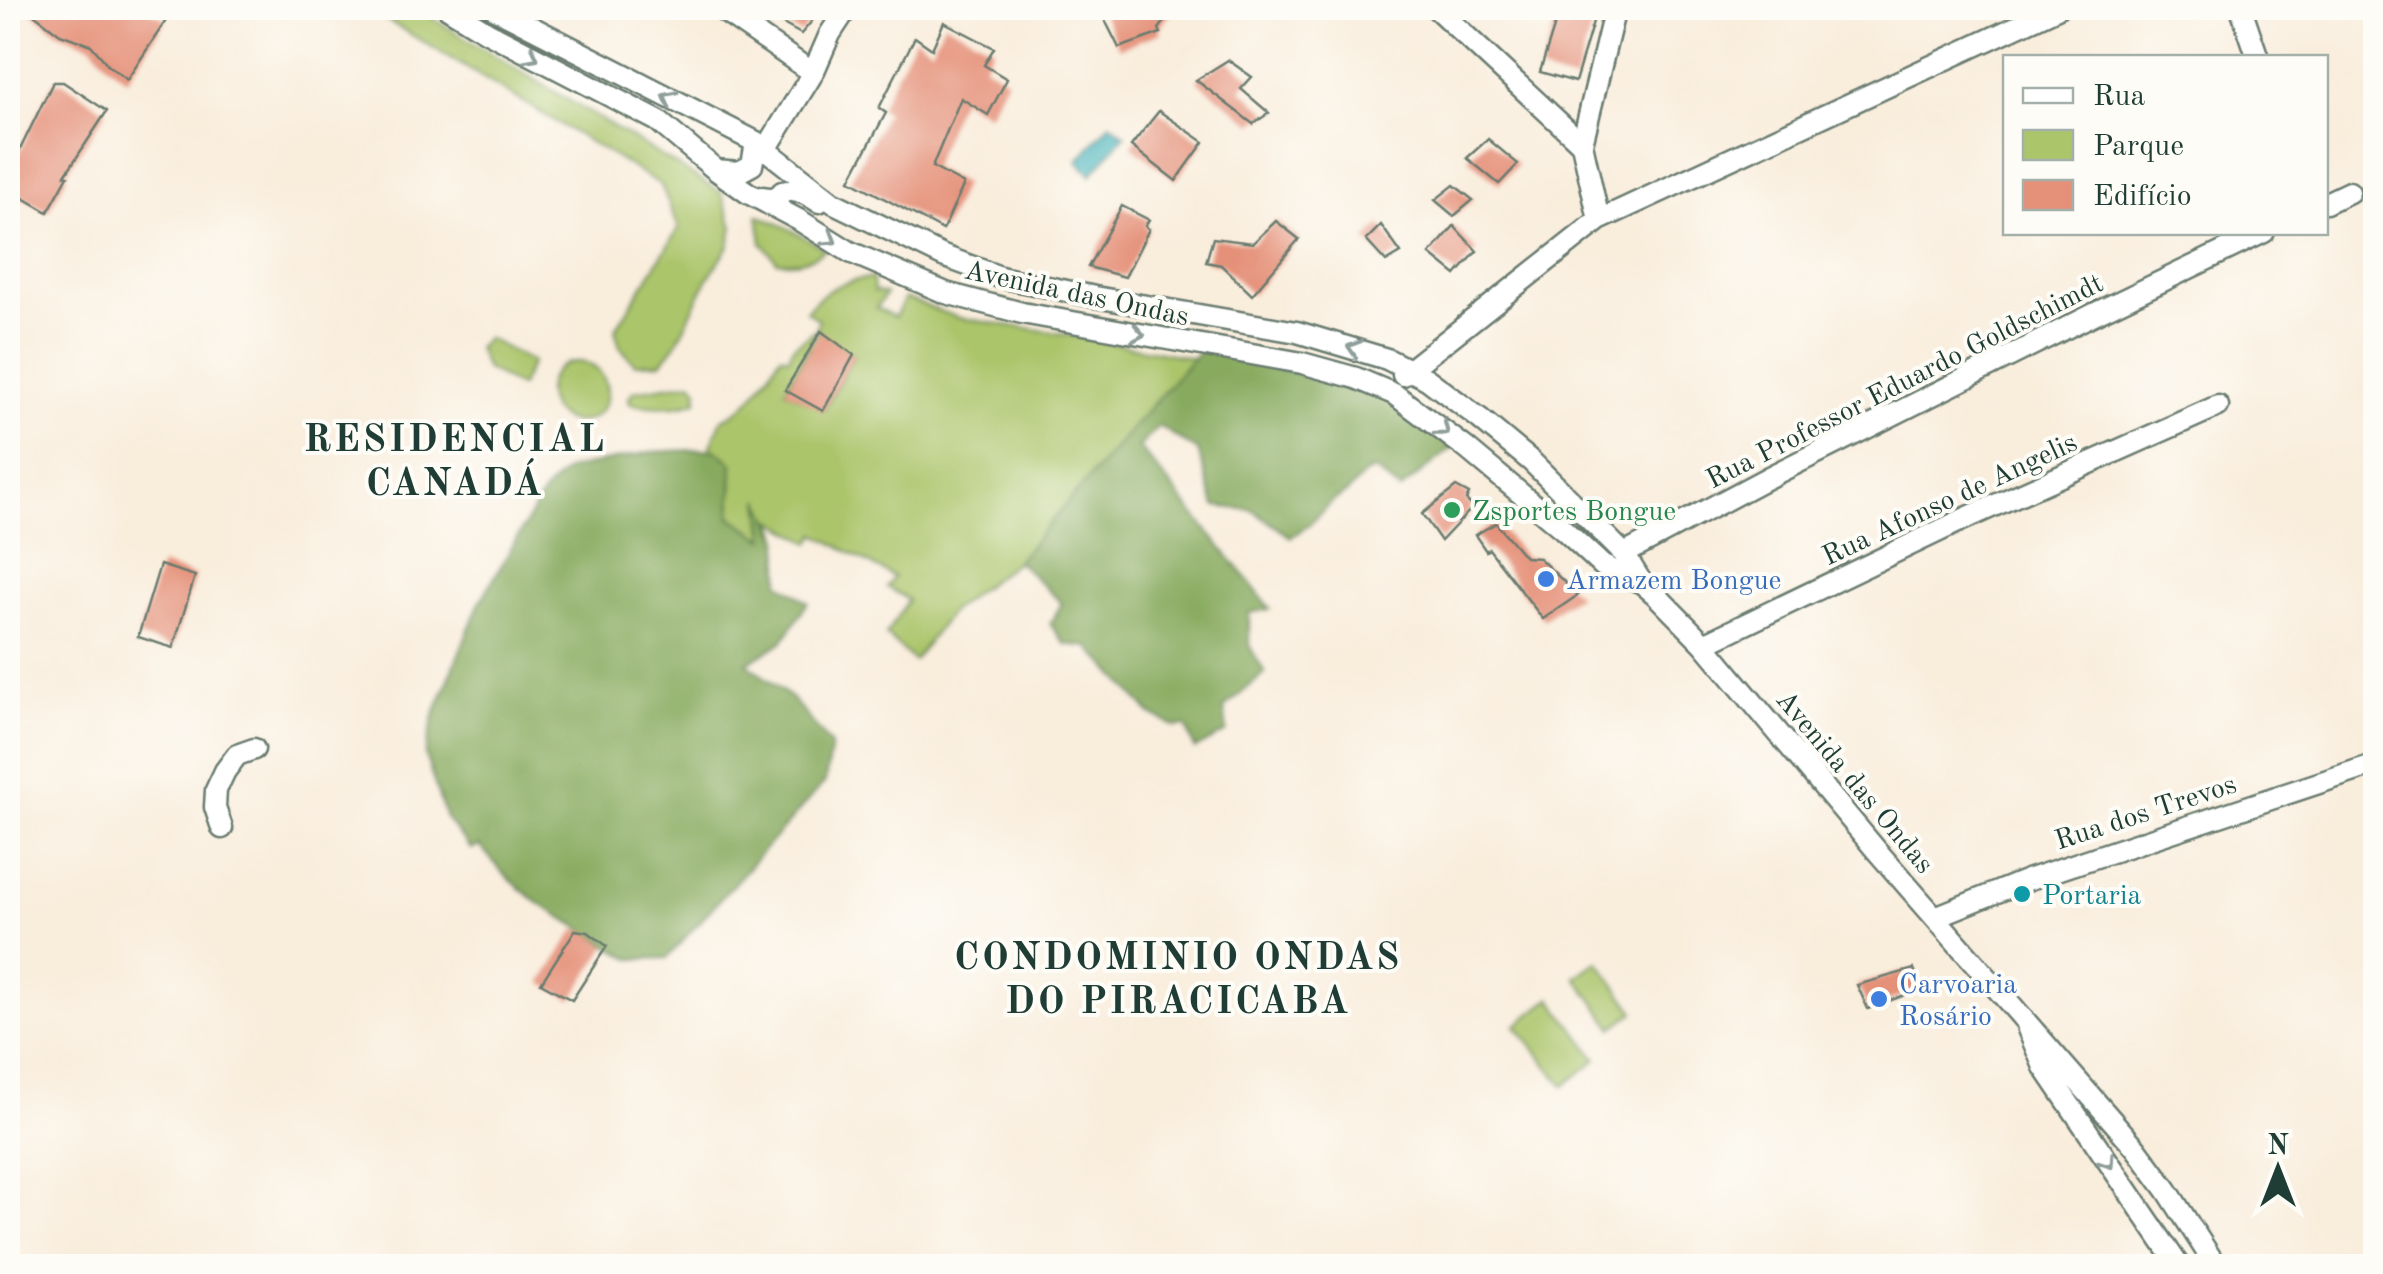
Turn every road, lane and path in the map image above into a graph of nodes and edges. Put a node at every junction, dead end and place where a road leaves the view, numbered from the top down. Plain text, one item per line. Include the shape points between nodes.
1 (448, 8) edge
2 (494, 8) edge
3 (719, 8) edge
4 (847, 8) edge
5 (1436, 8) edge
6 (1615, 8) edge
7 (2057, 8) edge
8 (2241, 8) edge
9 (2257, 55) edge
10 (813, 73) junction
11 (1582, 144) junction
12 (760, 146) junction
13 (716, 170) junction
14 (2348, 192) dead end
15 (748, 193) junction
16 (2328, 202) edge
17 (858, 216) junction
18 (1599, 220) junction
19 (2258, 235) edge
20 (1409, 371) junction
21 (1379, 388) junction
22 (2218, 406) dead end
23 (1548, 480) junction
24 (1524, 499) junction
25 (1572, 504) junction
26 (1553, 521) junction
27 (1624, 554) junction
28 (1642, 584) junction
29 (1704, 644) junction
30 (254, 749) dead end
31 (2376, 764) edge
32 (222, 828) dead end
33 (1935, 918) junction
34 (2024, 1018) junction
35 (2044, 1068) junction
36 (2136, 1148) junction
37 (2129, 1194) junction
38 (2214, 1264) edge
39 (2179, 1266) edge

1 -> 13 street, Avenida das Ondas via 658,121
12 -> 2 street, Avenida das Ondas
3 - 10 street
4 - 10 street
5 - 11 street
6 - 11 street
7 - 18 street
8 - 9 street
10 - 12 street
11 - 18 street
12 - 13 street via 752,164 738,172
12 - 17 street, Avenida das Ondas
13 - 15 street, Avenida das Ondas
14 - 16 street
15 - 17 street via 778,200 791,189
15 -> 21 street, Avenida das Ondas via 850,252 946,293 1302,363
20 -> 17 street, Avenida das Ondas via 1298,332 1000,277
18 - 20 street
19 - 27 street, Rua Professor Eduardo Goldschimdt
20 - 21 street
20 - 23 street, Avenida das Ondas via 1480,418
21 -> 24 street, Avenida das Ondas via 1433,422
22 - 29 street, Rua Afonso de Angelis
23 - 24 street
23 - 25 street, Avenida das Ondas
24 - 26 street, Avenida das Ondas
25 - 26 street
25 - 27 street, Avenida das Ondas
26 - 28 street, Avenida das Ondas via 1603,566
27 - 28 street, Avenida das Ondas
28 - 29 street, Avenida das Ondas
29 - 33 street, Avenida das Ondas
30 - 32 street via 236,755 216,790
31 - 33 street, Rua dos Trevos via 2026,880
33 - 34 street, Avenida das Ondas
34 - 35 street, Avenida das Ondas
34 - 36 street, Avenida das Ondas
35 - 36 street via 2065,1080 2117,1141
35 -> 37 street, Avenida das Ondas
36 - 38 street, Avenida das Ondas
37 - 38 street via 2152,1191
37 - 39 street, Avenida das Ondas

